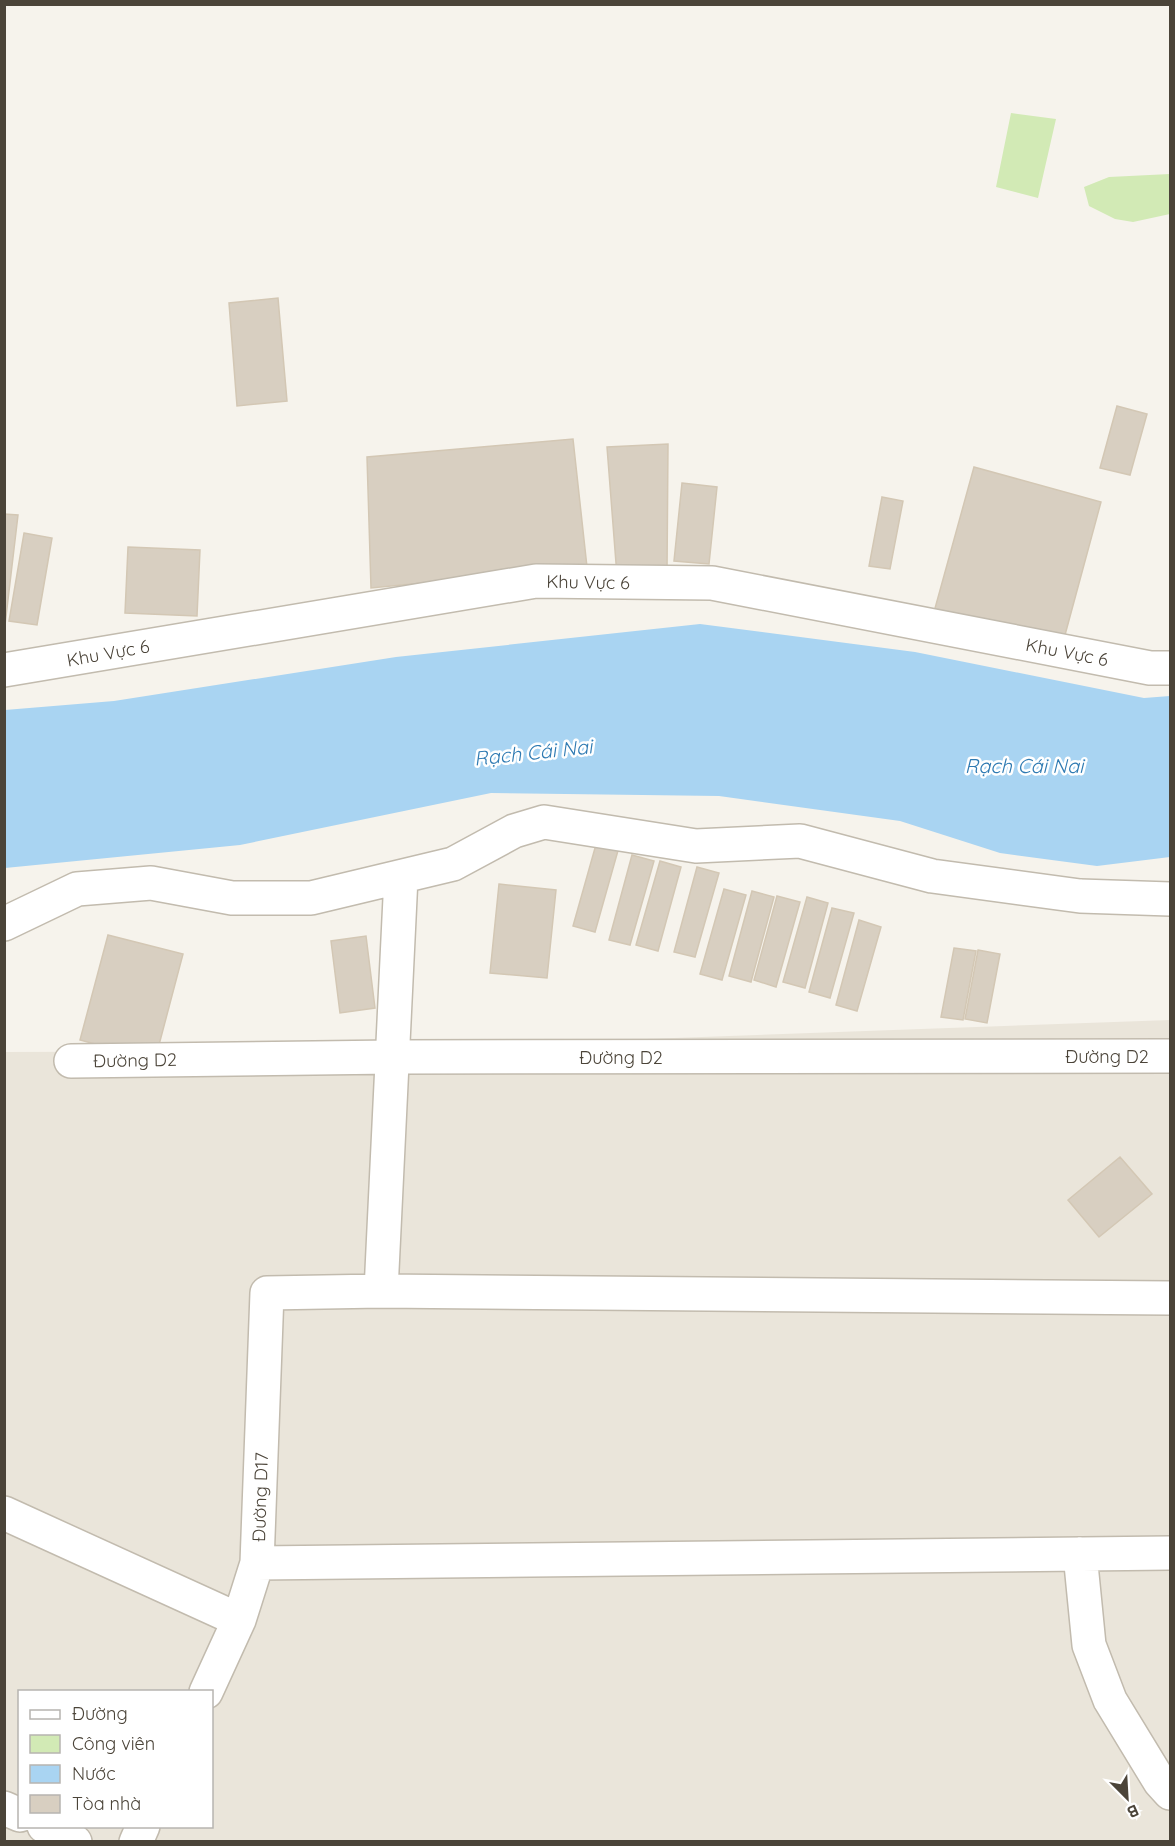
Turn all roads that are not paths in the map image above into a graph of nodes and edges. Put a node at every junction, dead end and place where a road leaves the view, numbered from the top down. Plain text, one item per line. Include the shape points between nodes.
1 (1170, 668) edge
2 (4, 670) edge
3 (401, 877) junction
4 (1170, 899) edge
5 (4, 924) edge
6 (1170, 1056) edge
7 (394, 1057) junction
8 (71, 1061) dead end
9 (381, 1291) junction
10 (1170, 1298) edge
11 (4, 1514) edge
12 (1170, 1552) edge
13 (1080, 1554) junction
14 (257, 1563) junction
15 (239, 1620) junction
16 (207, 1690) edge
17 (1170, 1793) edge
18 (4, 1808) edge
19 (18, 1814) edge
20 (46, 1828) edge
21 (143, 1828) edge
22 (75, 1842) edge
23 (136, 1842) edge

1 - 2 street, Khu Vực 6 via 1138,666 712,583 536,581
3 - 4 street via 453,864 514,831 544,822 696,846 800,841 932,876 1080,896
3 - 5 street via 311,898 232,898 151,883 76,890
3 - 7 street
6 - 7 street, Đường D2
7 - 8 street, Đường D2
7 - 9 street
9 - 10 street
9 - 14 street, Đường D17 via 267,1293
11 - 15 street
12 - 13 street
13 - 14 street
13 - 17 street via 1089,1645 1110,1700
14 - 15 street, Đường D17
15 - 16 street, Đường D17
18 - 19 street
20 - 22 street
21 - 23 street

